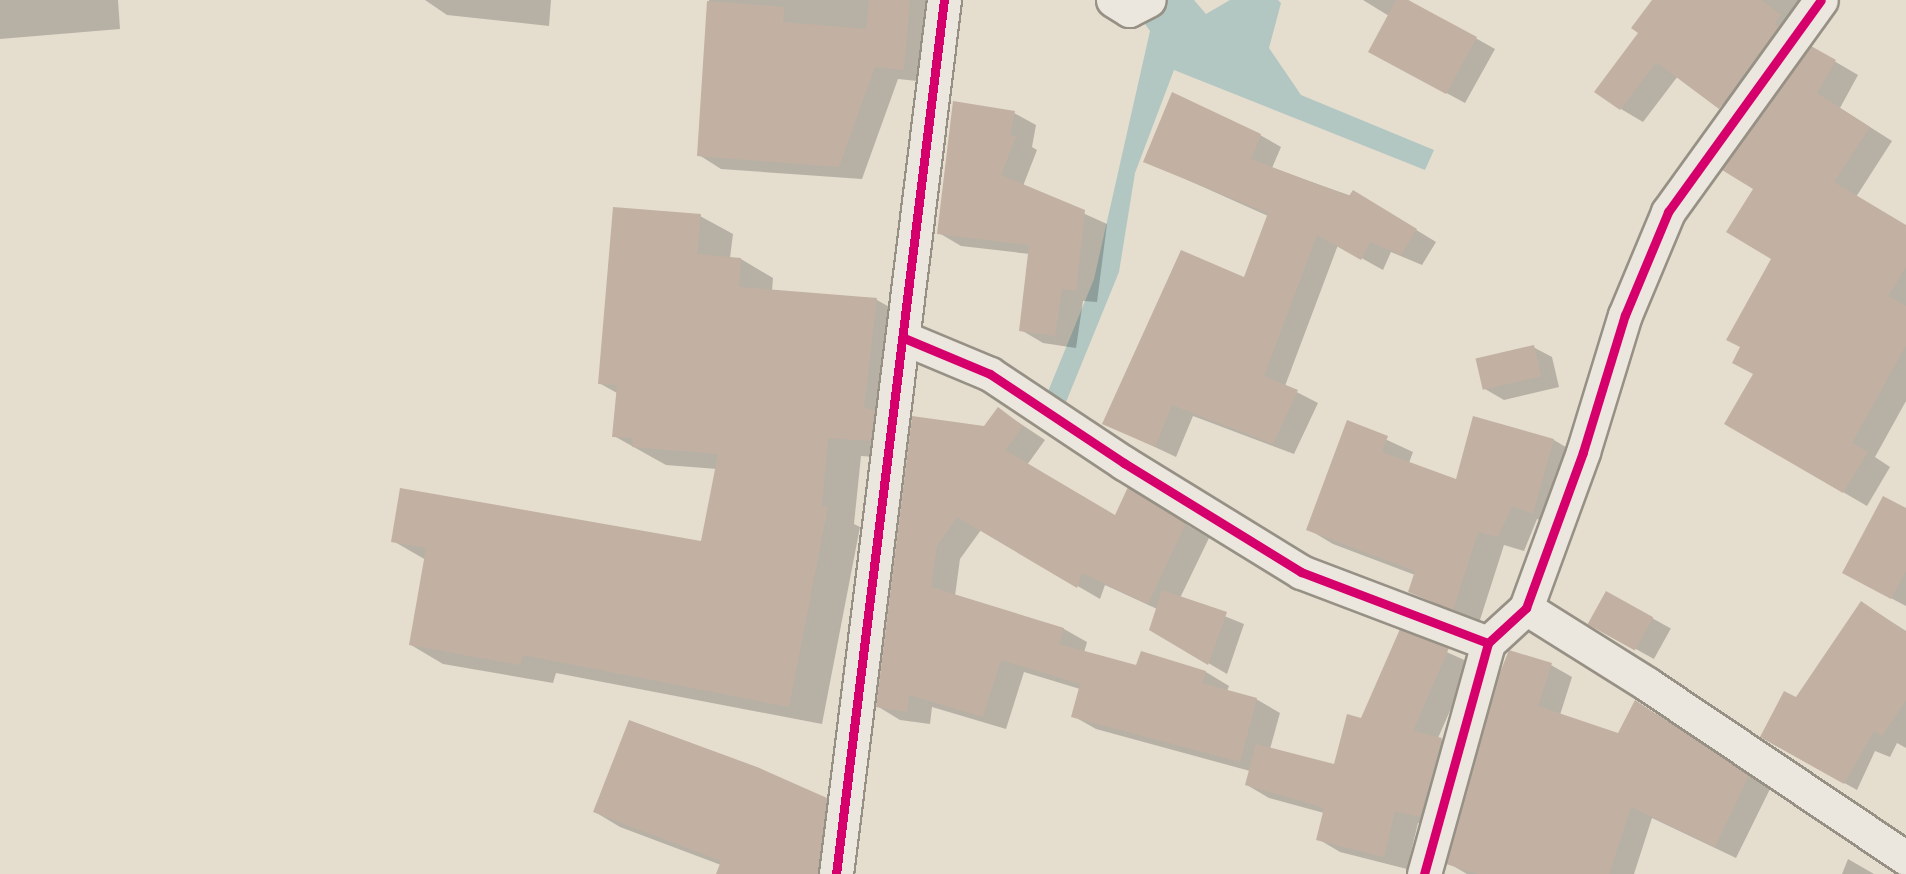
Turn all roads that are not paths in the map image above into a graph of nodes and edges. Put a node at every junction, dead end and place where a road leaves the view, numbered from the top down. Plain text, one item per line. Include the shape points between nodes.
1 (944, 0) edge
2 (1821, 0) edge
3 (904, 338) junction
4 (1526, 608) junction
5 (1488, 643) junction
6 (1906, 858) edge
7 (836, 874) edge
8 (1424, 874) edge

1 - 3 street
2 - 4 street via 1668,212 1625,315 1582,452
3 - 5 street via 990,374 1301,573
3 - 7 street
4 - 5 street
4 - 6 street via 1647,684
5 - 8 street

